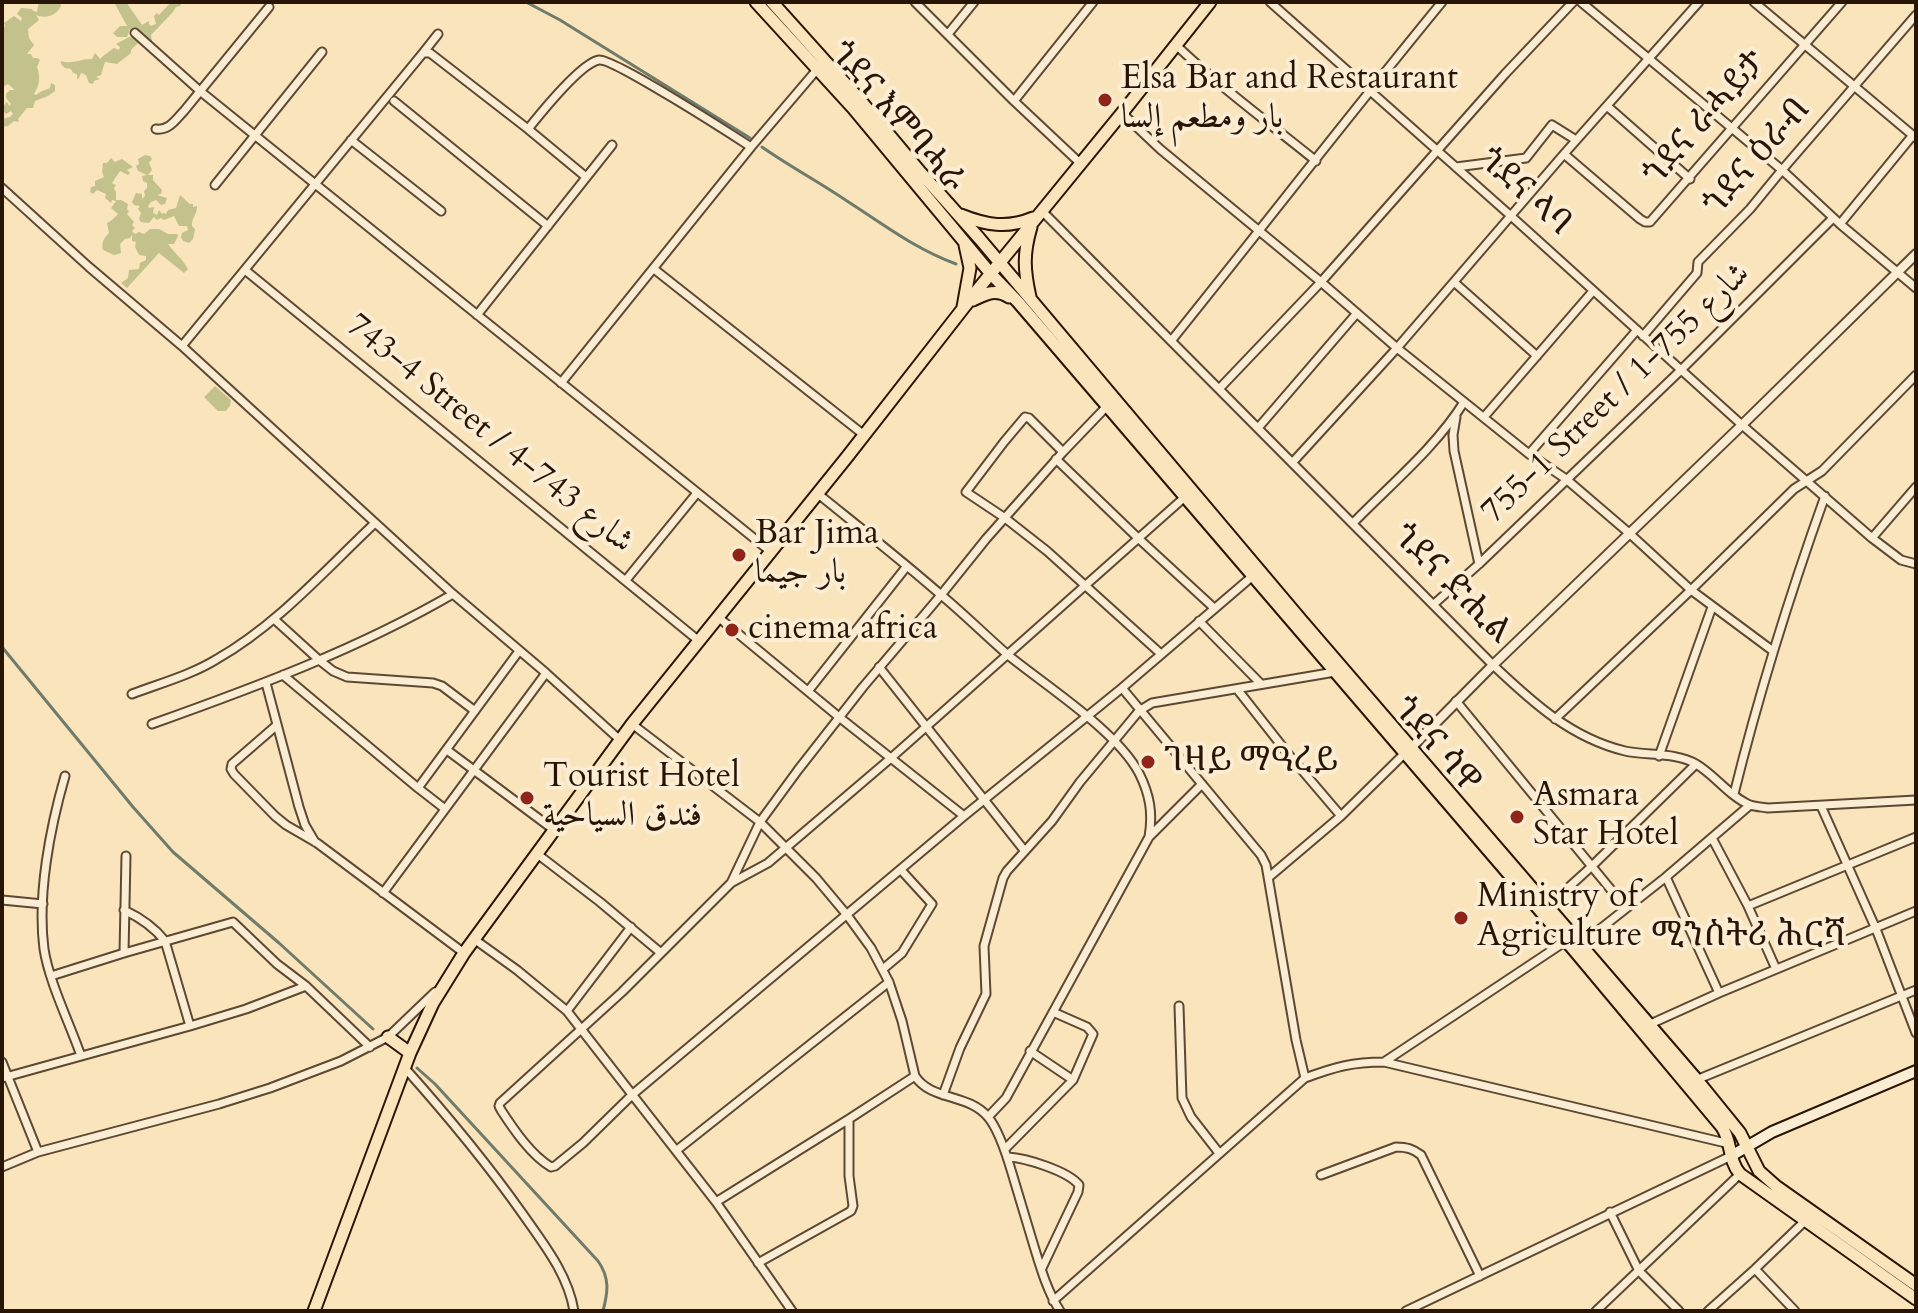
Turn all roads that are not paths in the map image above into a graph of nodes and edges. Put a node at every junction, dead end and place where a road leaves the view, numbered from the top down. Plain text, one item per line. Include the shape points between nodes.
1 (756, 2) edge
2 (772, 2) edge
3 (915, 2) edge
4 (974, 2) edge
5 (1093, 2) edge
6 (1210, 2) edge
7 (1270, 2) edge
8 (1442, 2) edge
9 (1573, 2) edge
10 (1581, 2) edge
11 (1699, 2) edge
12 (1754, 2) edge
13 (1842, 2) edge
14 (269, 7) dead end
15 (1916, 15) edge
16 (135, 33) dead end
17 (438, 34) dead end
18 (948, 34) junction
19 (1176, 45) junction
20 (1805, 45) junction
21 (322, 52) dead end
22 (423, 53) junction
23 (1649, 59) junction
24 (821, 64) junction
25 (1855, 86) junction
26 (1370, 90) junction
27 (200, 91) junction
28 (394, 101) dead end
29 (1014, 101) junction
30 (1607, 106) junction
31 (1122, 113) junction
32 (1732, 128) junction
33 (156, 129) dead end
34 (528, 129) junction
35 (256, 136) junction
36 (1914, 136) edge
37 (351, 140) junction
38 (1576, 140) junction
39 (612, 145) dead end
40 (751, 147) junction
41 (1438, 151) junction
42 (1564, 154) junction
43 (1316, 161) junction
44 (1081, 164) junction
45 (1456, 167) junction
46 (1782, 170) junction
47 (586, 177) junction
48 (1690, 179) junction
49 (316, 184) junction
50 (215, 185) dead end
51 (2, 188) edge
52 (441, 211) dead end
53 (957, 214) junction
54 (1511, 216) junction
55 (1037, 217) junction
56 (1833, 218) junction
57 (1840, 224) junction
58 (548, 226) junction
59 (1260, 231) junction
60 (964, 241) junction
61 (1916, 254) edge
62 (1000, 263) junction
63 (654, 269) junction
64 (245, 270) junction
65 (1897, 273) junction
66 (991, 274) junction
67 (1321, 282) junction
68 (1454, 282) junction
69 (1916, 288) edge
70 (1593, 291) junction
71 (1031, 301) junction
72 (1018, 302) junction
73 (964, 307) junction
74 (1357, 313) junction
75 (477, 315) junction
76 (1640, 333) junction
77 (1171, 341) junction
78 (182, 346) junction
79 (1397, 348) junction
80 (1537, 356) junction
81 (1681, 370) junction
82 (1916, 375) edge
83 (561, 383) junction
84 (1219, 389) junction
85 (1464, 402) junction
86 (1111, 403) junction
87 (1456, 415) junction
88 (1484, 417) junction
89 (1742, 425) junction
90 (1258, 428) junction
91 (864, 435) junction
92 (1063, 452) junction
93 (1529, 454) junction
94 (1056, 459) junction
95 (1292, 463) junction
96 (1566, 479) junction
97 (1809, 482) junction
98 (1916, 487) edge
99 (697, 493) junction
100 (817, 493) junction
101 (1188, 495) junction
102 (1825, 496) junction
103 (1005, 518) junction
104 (375, 523) junction
105 (1353, 523) junction
106 (1629, 533) junction
107 (1138, 538) junction
108 (1872, 538) junction
109 (771, 552) junction
110 (1479, 564) junction
111 (1916, 564) edge
112 (907, 566) junction
113 (1256, 573) junction
114 (626, 580) junction
115 (1085, 585) junction
116 (1691, 590) junction
117 (453, 594) junction
118 (941, 595) junction
119 (1434, 604) junction
120 (1712, 607) junction
121 (1214, 608) junction
122 (718, 617) junction
123 (274, 619) junction
124 (1199, 621) junction
125 (699, 641) junction
126 (519, 651) junction
127 (1773, 651) junction
128 (1008, 654) junction
129 (1161, 654) junction
130 (319, 660) junction
131 (1493, 665) junction
132 (879, 667) junction
133 (1339, 670) junction
134 (546, 673) junction
135 (283, 675) junction
136 (266, 683) junction
137 (1261, 684) junction
138 (1122, 688) junction
139 (1237, 689) junction
140 (809, 690) junction
141 (132, 694) dead end
142 (1456, 701) junction
143 (475, 711) junction
144 (1139, 711) junction
145 (839, 717) junction
146 (1087, 717) junction
147 (1555, 719) junction
148 (152, 724) dead end
149 (632, 724) junction
150 (277, 725) junction
151 (925, 726) junction
152 (620, 740) junction
153 (1115, 742) junction
154 (447, 750) junction
155 (1408, 750) junction
156 (1659, 756) junction
157 (891, 758) junction
158 (1696, 764) junction
159 (474, 770) junction
160 (65, 776) dead end
161 (1202, 784) junction
162 (418, 788) junction
163 (1734, 794) junction
164 (1916, 800) edge
165 (984, 801) junction
166 (1750, 805) junction
167 (1821, 806) junction
168 (445, 809) junction
169 (964, 816) junction
170 (1341, 816) junction
171 (760, 822) junction
172 (554, 830) junction
173 (1149, 837) junction
174 (1916, 837) edge
175 (1712, 838) junction
176 (317, 843) junction
177 (786, 847) junction
178 (1024, 850) junction
179 (536, 853) junction
180 (126, 856) dead end
181 (1848, 864) junction
182 (1591, 867) junction
183 (901, 870) junction
184 (1269, 877) junction
185 (1666, 877) junction
186 (731, 883) junction
187 (383, 893) junction
188 (2, 900) edge
189 (43, 904) junction
190 (1548, 906) junction
191 (1748, 906) junction
192 (1626, 908) junction
193 (124, 910) junction
194 (1916, 911) edge
195 (847, 915) junction
196 (631, 927) junction
197 (1876, 929) junction
198 (474, 939) junction
199 (1573, 940) junction
200 (165, 941) junction
201 (124, 953) junction
202 (464, 953) junction
203 (661, 953) junction
204 (883, 969) junction
205 (1776, 969) junction
206 (51, 976) junction
207 (445, 982) junction
208 (889, 982) junction
209 (306, 986) junction
210 (1916, 990) edge
211 (1719, 993) junction
212 (1903, 996) junction
213 (1179, 1006) dead end
214 (567, 1011) junction
215 (1053, 1012) junction
216 (190, 1026) junction
217 (1645, 1027) junction
218 (581, 1028) junction
219 (1916, 1033) edge
220 (388, 1037) junction
221 (370, 1047) junction
222 (1030, 1051) junction
223 (410, 1053) junction
224 (81, 1056) junction
225 (2, 1062) edge
226 (1384, 1062) junction
227 (404, 1067) junction
228 (1916, 1071) edge
229 (915, 1076) junction
230 (5, 1077) edge
231 (1305, 1078) junction
232 (1073, 1080) junction
233 (1692, 1082) junction
234 (633, 1094) junction
235 (943, 1095) junction
236 (988, 1117) junction
237 (849, 1119) junction
238 (1746, 1146) junction
239 (677, 1150) junction
240 (1730, 1150) junction
241 (38, 1152) junction
242 (1006, 1153) junction
243 (1219, 1153) junction
244 (2, 1167) edge
245 (1740, 1174) junction
246 (1321, 1175) dead end
247 (716, 1202) junction
248 (1610, 1212) junction
249 (1809, 1216) junction
250 (758, 1263) junction
251 (1041, 1269) junction
252 (1755, 1269) junction
253 (1639, 1271) junction
254 (1480, 1276) junction
255 (1916, 1285) edge
256 (1916, 1299) edge
257 (1053, 1301) junction
258 (1422, 1307) edge
259 (314, 1311) edge
260 (574, 1311) edge
261 (792, 1311) edge
262 (1060, 1311) edge
263 (1406, 1311) edge
264 (1596, 1311) edge
265 (1679, 1311) edge
266 (1708, 1311) edge
267 (1795, 1311) edge

1 - 24 main road, ጎደና እምባሓራ
2 - 24 main road, ጎደና እምባሓራ
3 - 18 street
4 - 18 street
5 - 29 street
6 - 19 main road
7 - 26 street, ጎደና ላባ
8 - 26 street
9 - 41 street
10 - 23 street
11 - 23 street
12 - 20 street
13 - 20 street, ጎደና ራሓይታ
14 - 27 street
15 - 25 street, ጎደና ዕራብ
16 - 27 street
17 - 22 street
18 - 29 street
19 - 31 main road
19 - 43 street
20 - 25 street
20 - 32 street, ጎደና ራሓይታ
21 - 35 street
22 - 34 street via 430,53
22 - 37 street
23 - 30 street
23 - 32 street
24 - 40 street
24 - 53 main road, ጎደና እምባሓራ
24 - 60 main road, ጎደና እምባሓራ
25 - 36 street
25 - 46 street, ጎደና ዕራብ
26 - 41 street, ጎደና ላባ
26 - 43 street
27 - 33 street via 169,126
27 - 35 street
28 - 58 street
29 - 44 street
30 - 38 street
30 - 48 street
31 - 44 main road
31 - 59 street
32 - 46 street
32 - 48 street, ጎደና ራሓይታ
34 - 40 street via 568,83 592,63 605,60
34 - 47 street
35 - 49 street
35 - 50 street
36 - 57 street
37 - 49 street
37 - 52 street
38 - 42 street
38 - 45 street via 1552,125 1526,158
39 - 47 street
40 - 63 street
41 - 45 street, ጎደና ላባ
41 - 67 street
42 - 48 street, ጎደና ራሓይታ via 1645,222
42 - 54 street
43 - 59 street
44 - 55 main road
45 - 54 street, ጎደና ላባ
46 - 56 street
46 - 76 street, ጎደና ዕራብ
47 - 58 street
49 - 64 street
49 - 75 street
51 - 78 street
53 - 55 main road via 1000,226
53 - 62 main road, ጎደና እምባሓራ
54 - 68 street
54 - 70 street, ጎደና ላባ
55 - 62 main road
55 - 71 main road via 1024,255
55 - 77 street, ጎደና ድሒል
56 - 57 street
56 - 81 street, 755-1 Street / شارع 755-1
57 - 65 street
58 - 75 street
59 - 67 street
59 - 77 street
60 - 66 main road, ጎደና እምባሓራ
60 - 73 main road via 970,268
61 - 65 street
62 - 66 main road
62 - 71 main road, ጎደና ሳዋ
63 - 83 street
63 - 91 street
64 - 78 street
64 - 114 street, 743-4 Street / شارع 743-4
65 - 69 street
65 - 89 street
66 - 72 main road, ጎደና ሳዋ
66 - 73 main road
67 - 74 street
67 - 84 street
68 - 79 street
68 - 80 street
70 - 76 street, ጎደና ላባ
70 - 80 street
71 - 86 main road, ጎደና ሳዋ
72 - 73 main road via 996,292
72 - 86 main road, ጎደና ሳዋ
73 - 91 main road
74 - 79 street
74 - 90 street
75 - 83 street
76 - 81 street, ጎደና ላባ
76 - 93 street, ጎደና ዕራብ
77 - 84 street, ጎደና ድሒል
78 - 104 street
79 - 85 street
79 - 95 street
80 - 88 street
81 - 89 street, ጎደና ላባ
81 - 96 street, 755-1 Street / شارع 755-1
82 - 97 street
83 - 99 street
84 - 90 street, ጎደና ድሒል
85 - 87 street
85 - 88 street
86 - 92 street
86 - 101 main road, ጎደና ሳዋ
87 - 105 street
87 - 110 street via 1454,451
88 - 93 street
89 - 97 street, ጎደና ላባ
89 - 106 street
90 - 95 street, ጎደና ድሒል
91 - 100 main road
92 - 94 street
92 - 103 street via 1029,418 1022,419 966,492
93 - 96 street
94 - 103 street
94 - 107 street
95 - 105 street, ጎደና ድሒል
96 - 106 street
96 - 110 street, 755-1 Street / شارع 755-1
97 - 102 street, ጎደና ላባ
97 - 116 street via 1794,489
98 - 108 street
99 - 109 street
99 - 114 street
100 - 109 main road
100 - 112 street
101 - 107 street
101 - 113 main road, ጎደና ሳዋ
102 - 108 street, ጎደና ላባ
102 - 127 street
103 - 115 street
103 - 118 street
104 - 117 street
104 - 123 street
105 - 119 street, ጎደና ድሒል
106 - 116 street
106 - 131 street
107 - 115 street
107 - 121 street
108 - 111 street, ጎደና ላባ via 1898,559
109 - 122 main road
110 - 119 street, 755-1 Street / شارع 755-1
112 - 118 street
112 - 140 street
113 - 121 street
113 - 133 main road, ጎደና ሳዋ
114 - 125 street, 743-4 Street / شارع 743-4
115 - 128 street
115 - 129 street
116 - 120 street
116 - 147 street
117 - 126 street
117 - 130 street via 391,629
118 - 128 street
118 - 132 street
119 - 131 street, ጎደና ድሒል
120 - 127 street
120 - 156 street
121 - 124 street
122 - 125 main road
122 - 140 street
123 - 130 street
123 - 141 street via 207,665
124 - 129 street
124 - 137 street
125 - 149 main road
126 - 134 street
126 - 143 street
127 - 163 street
128 - 146 street
128 - 151 street
129 - 138 street
130 - 135 street
130 - 143 street via 347,677 433,683
131 - 142 street
131 - 147 street, ጎደና ድሒል
132 - 145 street
132 - 151 street
133 - 137 street
133 - 155 main road, ጎደና ሳዋ
134 - 152 street
134 - 159 street
135 - 136 street
135 - 162 street
136 - 148 street
136 - 150 street
137 - 139 street
138 - 144 street
138 - 146 street
139 - 144 street via 1152,703
139 - 170 street
140 - 145 street
142 - 155 street
142 - 182 street
143 - 154 street
144 - 153 street
144 - 161 street
145 - 157 street
145 - 171 street
146 - 153 street
146 - 165 street
147 - 156 street, ጎደና ድሒል via 1611,748
149 - 152 main road
149 - 171 street
150 - 176 street via 305,825
150 - 176 street via 231,769 275,816
151 - 157 street
151 - 165 street
152 - 172 main road
153 - 173 street via 1144,787 1151,807
153 - 178 street
154 - 159 street
154 - 162 street
155 - 170 street
155 - 190 main road, ጎደና ሳዋ
155 - 199 main road, ጎደና ሳዋ
156 - 158 street, ጎደና ድሒል
157 - 169 street
157 - 177 street
158 - 163 street, ጎደና ድሒል
158 - 182 street
159 - 168 street
159 - 172 street
160 - 189 street via 50,835
161 - 173 street
161 - 184 street via 1261,855
162 - 168 street
163 - 166 street, ጎደና ድሒል
164 - 167 street
165 - 169 street
165 - 178 street
166 - 167 street
166 - 175 street
167 - 181 street
168 - 187 street
169 - 183 street
170 - 184 street
171 - 177 street
171 - 186 street
172 - 179 main road
173 - 215 street
174 - 181 street
175 - 185 street
175 - 191 street
176 - 187 street
177 - 186 street
177 - 195 street
178 - 235 street via 1003,878 984,946 986,994
179 - 196 street
179 - 198 main road
180 - 193 street
181 - 191 street
181 - 197 street
182 - 190 street
182 - 192 street
183 - 195 street
183 - 204 street via 932,904 902,953
184 - 231 street
185 - 192 street
185 - 211 street
186 - 203 street
187 - 202 street
188 - 189 street
189 - 206 street
190 - 199 main road, ጎደና ሳዋ
191 - 205 street
192 - 199 street
193 - 200 street
193 - 201 street
194 - 197 street
195 - 204 street
195 - 234 street
196 - 203 street
196 - 214 street
197 - 205 street
197 - 212 street
198 - 202 main road
198 - 214 street
199 - 217 main road, ጎደና ሳዋ
199 - 226 street
200 - 201 street
200 - 209 street via 233,922
200 - 216 street
201 - 206 street
202 - 207 main road
203 - 218 street
204 - 208 street
205 - 211 street
206 - 224 street
207 - 220 street
207 - 223 main road
208 - 229 street
208 - 239 street
209 - 216 street
209 - 221 street
210 - 212 street
211 - 217 street
212 - 219 street
212 - 233 street
213 - 243 street via 1182,1098
214 - 218 street
215 - 222 street
215 - 232 street via 1093,1034
216 - 224 street
217 - 233 main road, ጎደና ሳዋ
218 - 234 street
218 - 234 street via 500,1103 512,1127 551,1167
220 - 221 street
220 - 223 main road
221 - 241 street via 270,1088
222 - 232 street
222 - 236 street via 1006,1098
223 - 227 main road
224 - 230 street
225 - 230 street
226 - 231 street via 1341,1065
226 - 240 street
227 - 259 main road
227 - 260 street via 546,1246 567,1284
228 - 238 main road
229 - 235 street
229 - 237 street
230 - 241 street
231 - 243 street
232 - 242 street
233 - 238 main road, ጎደና ሳዋ
233 - 240 main road, ጎደና ሳዋ via 1729,1138
234 - 239 street
235 - 236 street via 966,1100
236 - 242 street
237 - 247 street
237 - 250 street via 851,1211
238 - 240 main road
238 - 249 main road, ጎደና ሳዋ via 1759,1171
239 - 247 street
240 - 245 main road, ጎደና ሳዋ
240 - 248 street
241 - 244 street
242 - 251 street
242 - 251 street via 1079,1185
243 - 257 street
245 - 249 main road, ጎደና ሳዋ
245 - 253 street
246 - 254 street via 1396,1147 1414,1150
247 - 250 street
248 - 253 street
248 - 254 street
249 - 252 street
249 - 255 main road, ጎደና ሳዋ
249 - 256 main road, ጎደና ሳዋ
250 - 261 street
251 - 257 street
252 - 266 street
252 - 267 street
253 - 264 street
253 - 265 street
254 - 258 street
257 - 262 street
258 - 263 street

